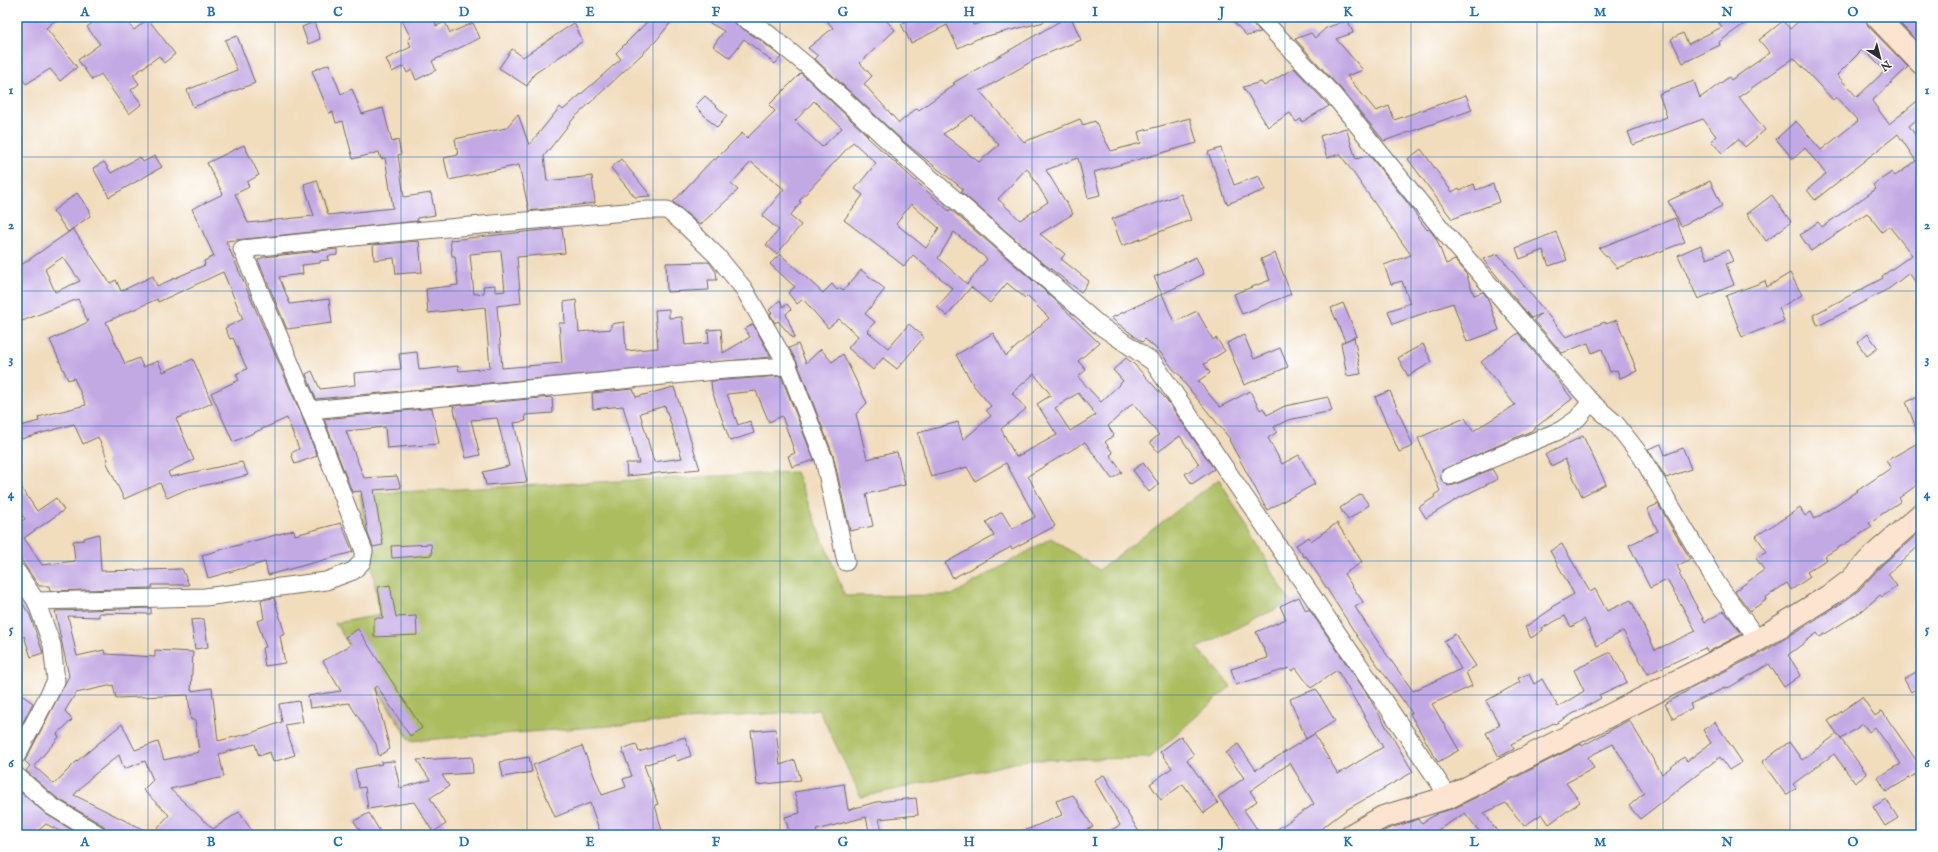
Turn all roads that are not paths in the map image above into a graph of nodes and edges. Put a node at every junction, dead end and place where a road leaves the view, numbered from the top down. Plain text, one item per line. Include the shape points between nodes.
1 (742, 17) edge
2 (1260, 17) edge
3 (1877, 17) edge
4 (1921, 63) edge
5 (788, 366) junction
6 (1591, 402) junction
7 (310, 410) junction
8 (1450, 476) dead end
9 (1921, 514) edge
10 (846, 562) dead end
11 (17, 572) edge
12 (36, 601) junction
13 (1758, 640) junction
14 (17, 755) edge
15 (17, 776) edge
16 (1449, 797) junction
17 (99, 835) edge
18 (1351, 835) edge

1 - 16 street via 766,32 810,68 897,149 1099,325 1153,362
2 - 6 street via 1334,96 1444,232
3 - 4 street
5 - 7 street
5 - 7 street via 744,289 717,256 667,210 392,233 242,249
5 - 10 street via 824,459
6 - 8 street via 1577,419 1561,430
6 - 13 street via 1616,424 1641,456 1718,585
7 - 12 street via 364,551 362,562 354,571 326,581 205,596
9 - 13 street via 1872,556 1851,580
11 - 12 street
12 - 14 street via 52,645 56,681
13 - 16 street
15 - 17 street via 51,806
16 - 18 street via 1383,817

